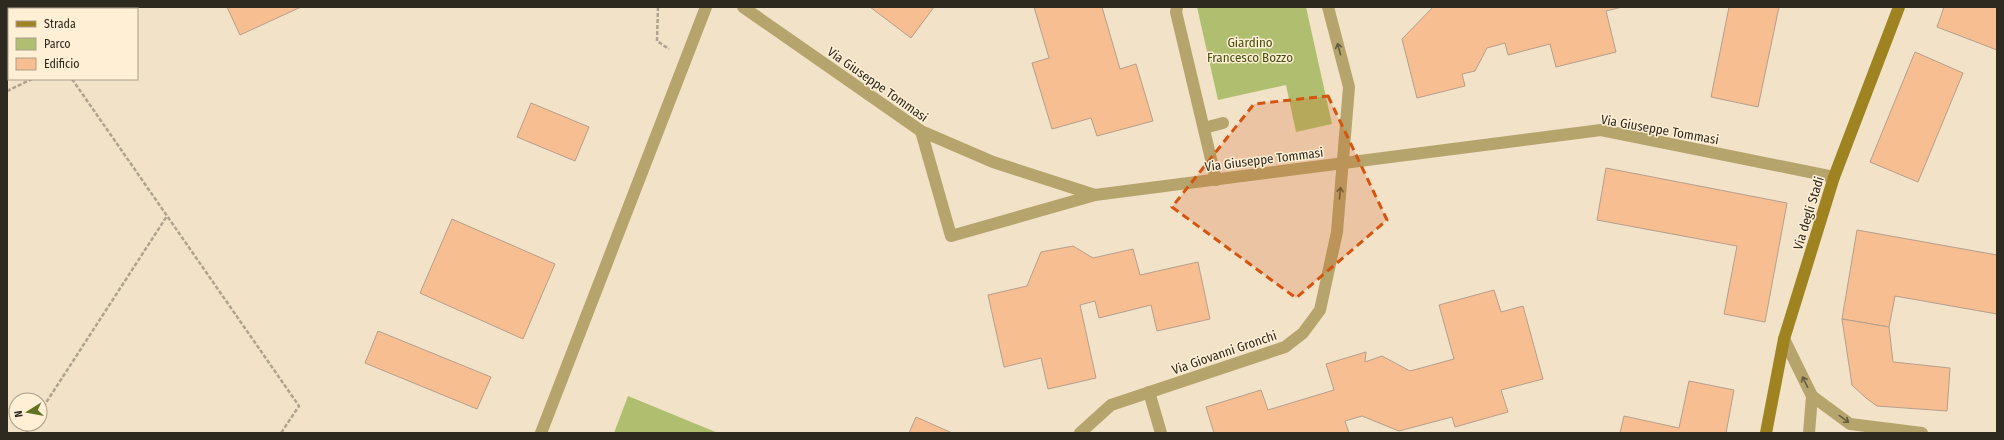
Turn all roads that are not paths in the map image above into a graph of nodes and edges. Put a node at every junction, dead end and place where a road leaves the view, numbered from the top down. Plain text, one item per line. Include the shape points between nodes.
1 (706, 7) edge
2 (743, 7) edge
3 (1177, 7) edge
4 (1328, 7) edge
5 (1899, 7) edge
6 (1223, 123) dead end
7 (1204, 128) junction
8 (921, 131) junction
9 (1834, 177) junction
10 (1216, 180) junction
11 (1095, 195) junction
12 (1784, 339) junction
13 (1149, 392) junction
14 (1812, 396) junction
15 (542, 433) edge
16 (1080, 433) edge
17 (1161, 433) edge
18 (1766, 433) edge
19 (1810, 433) edge
20 (1922, 433) edge

1 - 15 street
2 - 8 street, Via Giuseppe Tommasi
3 - 7 street via 1176,12
13 -> 4 street, Via Giovanni Gronchi via 1285,347 1303,333 1320,310 1337,232 1349,87
5 - 9 street, Via degli Stadi
6 - 7 street
7 - 10 street
8 - 11 street, Via Giuseppe Tommasi via 993,162
8 - 11 street via 950,236
9 - 10 street, Via Giuseppe Tommasi via 1601,130
9 - 12 street, Via degli Stadi
10 - 11 street, Via Giuseppe Tommasi
14 -> 12 street
12 - 18 street, Via degli Stadi
13 - 16 street, Via Giovanni Gronchi via 1111,405
13 - 17 street
14 - 19 street
14 -> 20 street via 1850,424

